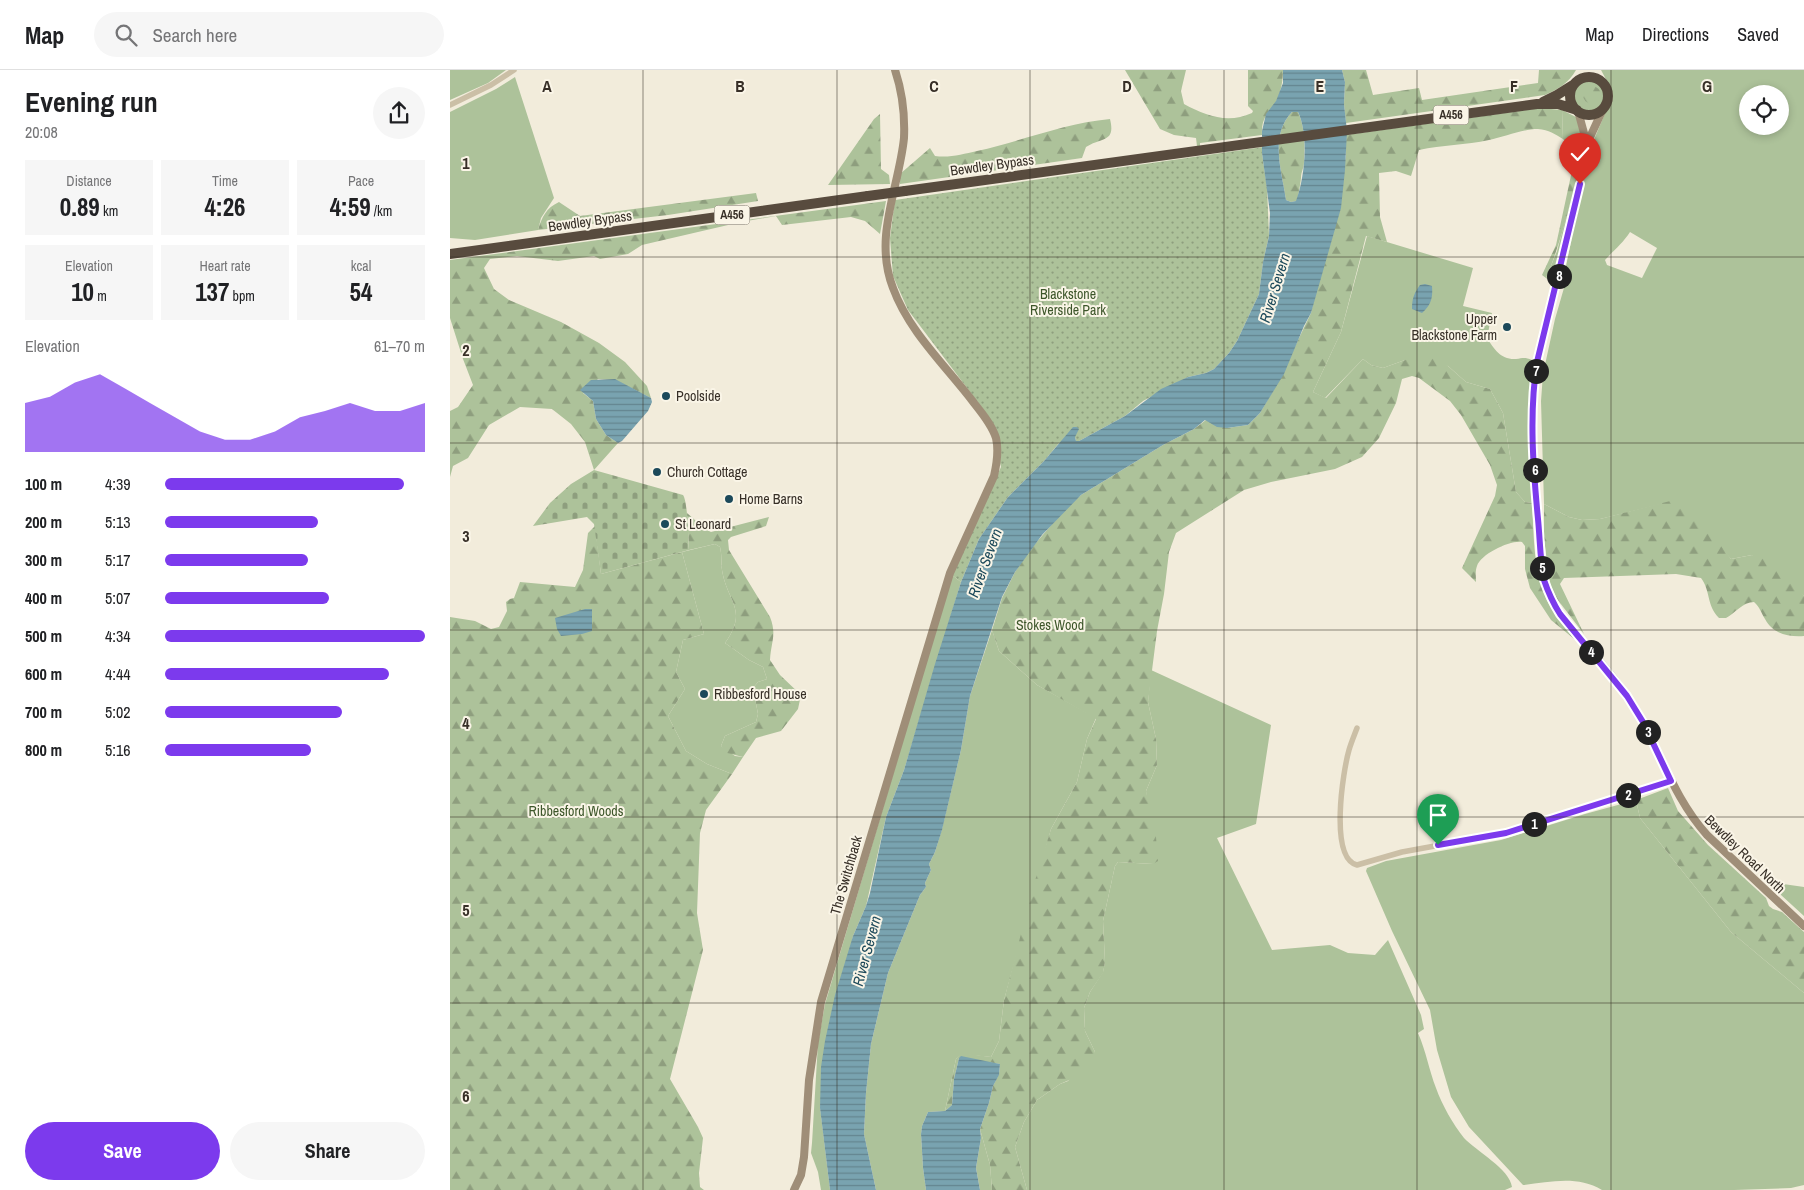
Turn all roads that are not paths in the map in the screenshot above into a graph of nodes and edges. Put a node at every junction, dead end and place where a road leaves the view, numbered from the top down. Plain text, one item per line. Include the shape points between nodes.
1 (514, 70) edge
2 (895, 70) edge
3 (1581, 70) edge
4 (1598, 70) edge
5 (1604, 83) junction
6 (1574, 84) junction
7 (1537, 104) junction
8 (450, 105) edge
9 (1603, 109) junction
10 (1577, 111) junction
11 (1585, 148) junction
12 (450, 254) edge
13 (1357, 728) dead end
14 (1671, 781) junction
15 (1804, 926) edge
16 (794, 1190) edge

1 - 8 street
2 - 16 main road, The Switchback via 904,117 902,152 885,238 892,286 913,326 992,428 998,453 994,476 950,573 821,1002 809,1080 804,1157
3 - 6 highway
4 - 5 highway
5 - 6 highway, A456 via 1588,77
5 - 9 highway via 1609,93
6 - 7 highway, Bewdley Bypass / A456
6 - 10 highway via 1570,96
7 - 10 highway, Bewdley Bypass / A456 via 1558,104
7 - 12 highway, Bewdley Bypass / A456, bridge
9 - 10 highway, A456 via 1592,115
9 - 11 main road
10 - 11 main road via 1583,124
11 - 14 main road, Bewdley Road North via 1580,184 1537,362 1534,387 1536,498 1542,564 1552,601 1627,696
13 - 14 street via 1345,771 1340,824 1344,850 1350,862 1357,865 1402,852 1506,833
14 - 15 main road, Bewdley Road North via 1692,819

